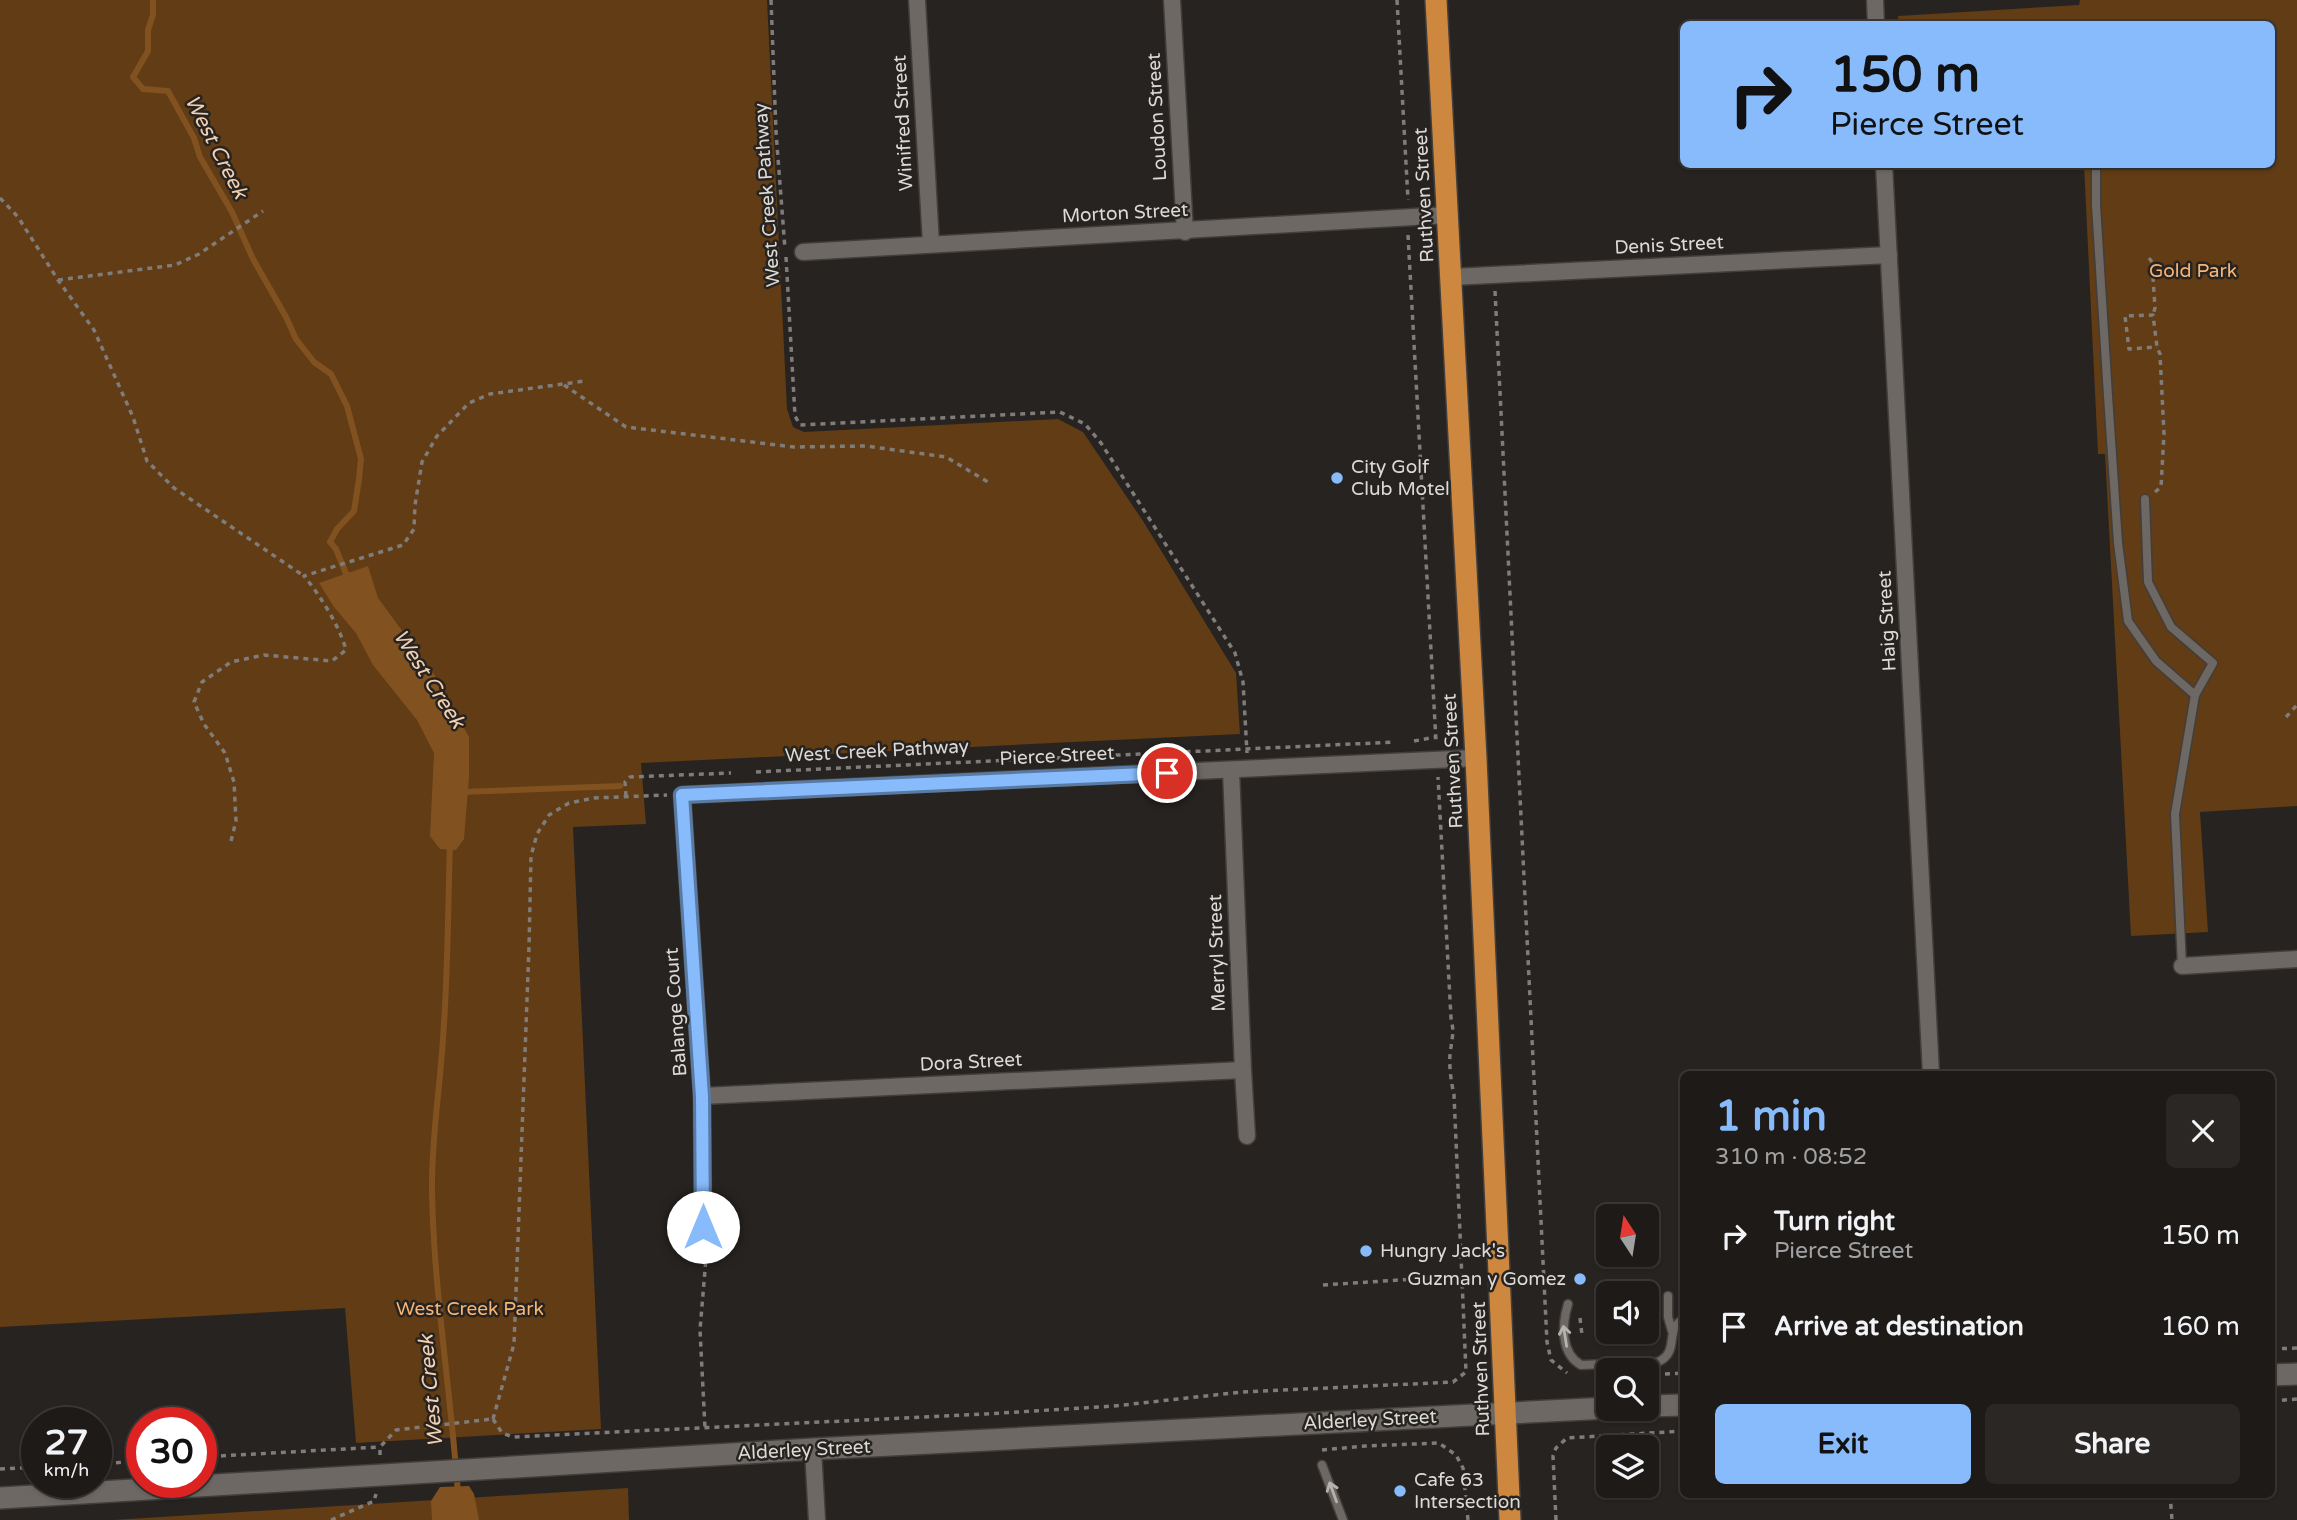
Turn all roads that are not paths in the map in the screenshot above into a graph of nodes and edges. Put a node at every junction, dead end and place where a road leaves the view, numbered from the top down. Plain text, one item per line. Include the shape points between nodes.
1 (917, 0) edge
2 (1172, 0) edge
3 (1436, 0) edge
4 (1875, 0) edge
5 (1876, 21) edge
6 (1884, 168) edge
7 (2096, 168) edge
8 (1448, 215) junction
9 (1185, 232) junction
10 (931, 244) junction
11 (803, 253) dead end
12 (1889, 255) junction
13 (1452, 277) junction
14 (2145, 499) road end
15 (2195, 695) junction
16 (1476, 758) junction
17 (1231, 770) junction
18 (682, 795) joint
19 (2297, 959) edge
20 (2182, 966) joint
21 (1242, 1070) junction
22 (1931, 1071) edge
23 (702, 1097) junction
24 (1247, 1136) dead end
25 (703, 1227) road end
26 (1668, 1296) dead end
27 (1567, 1304) dead end
28 (1680, 1321) edge
29 (1672, 1331) junction
30 (2297, 1374) edge
31 (2275, 1375) edge
32 (1680, 1405) edge
33 (1659, 1406) edge
34 (1596, 1409) edge
35 (1505, 1413) junction
36 (813, 1449) junction
37 (1322, 1465) dead end
38 (0, 1498) edge
39 (817, 1520) edge
40 (1343, 1520) edge
41 (1510, 1520) edge

1 - 10 street, Winifred Street
2 - 9 street, Loudon Street
3 - 8 highway, Ruthven Street
4 - 5 street
6 - 12 street, Haig Street
7 - 15 lane via 2109,409 2128,621 2156,661
8 - 9 street, Morton Street
8 - 13 highway, Ruthven Street
9 - 10 street, Morton Street
10 - 11 street, Morton Street
12 - 13 street, Denis Street
12 - 22 street, Haig Street
13 - 16 highway, Ruthven Street
14 - 15 lane via 2148,582 2171,627 2213,663
15 - 20 lane via 2175,814
16 - 17 street, Pierce Street
16 - 35 highway, Ruthven Street
17 - 18 street, Pierce Street
17 - 21 street, Merryl Street
18 - 23 street, Balange Court
19 - 20 street
21 - 23 street, Dora Street
21 - 24 street, Merryl Street
23 - 25 street, Balange Court
26 - 29 lane
29 -> 27 lane via 1670,1351 1658,1362 1581,1365 1573,1361 1566,1346 1563,1319
28 - 29 lane
30 - 31 street
32 - 33 street
34 - 35 street, Alderley Street
35 - 36 street, Alderley Street
35 - 41 highway, Ruthven Street
36 - 38 street, Alderley Street
36 - 39 street
40 -> 37 lane

